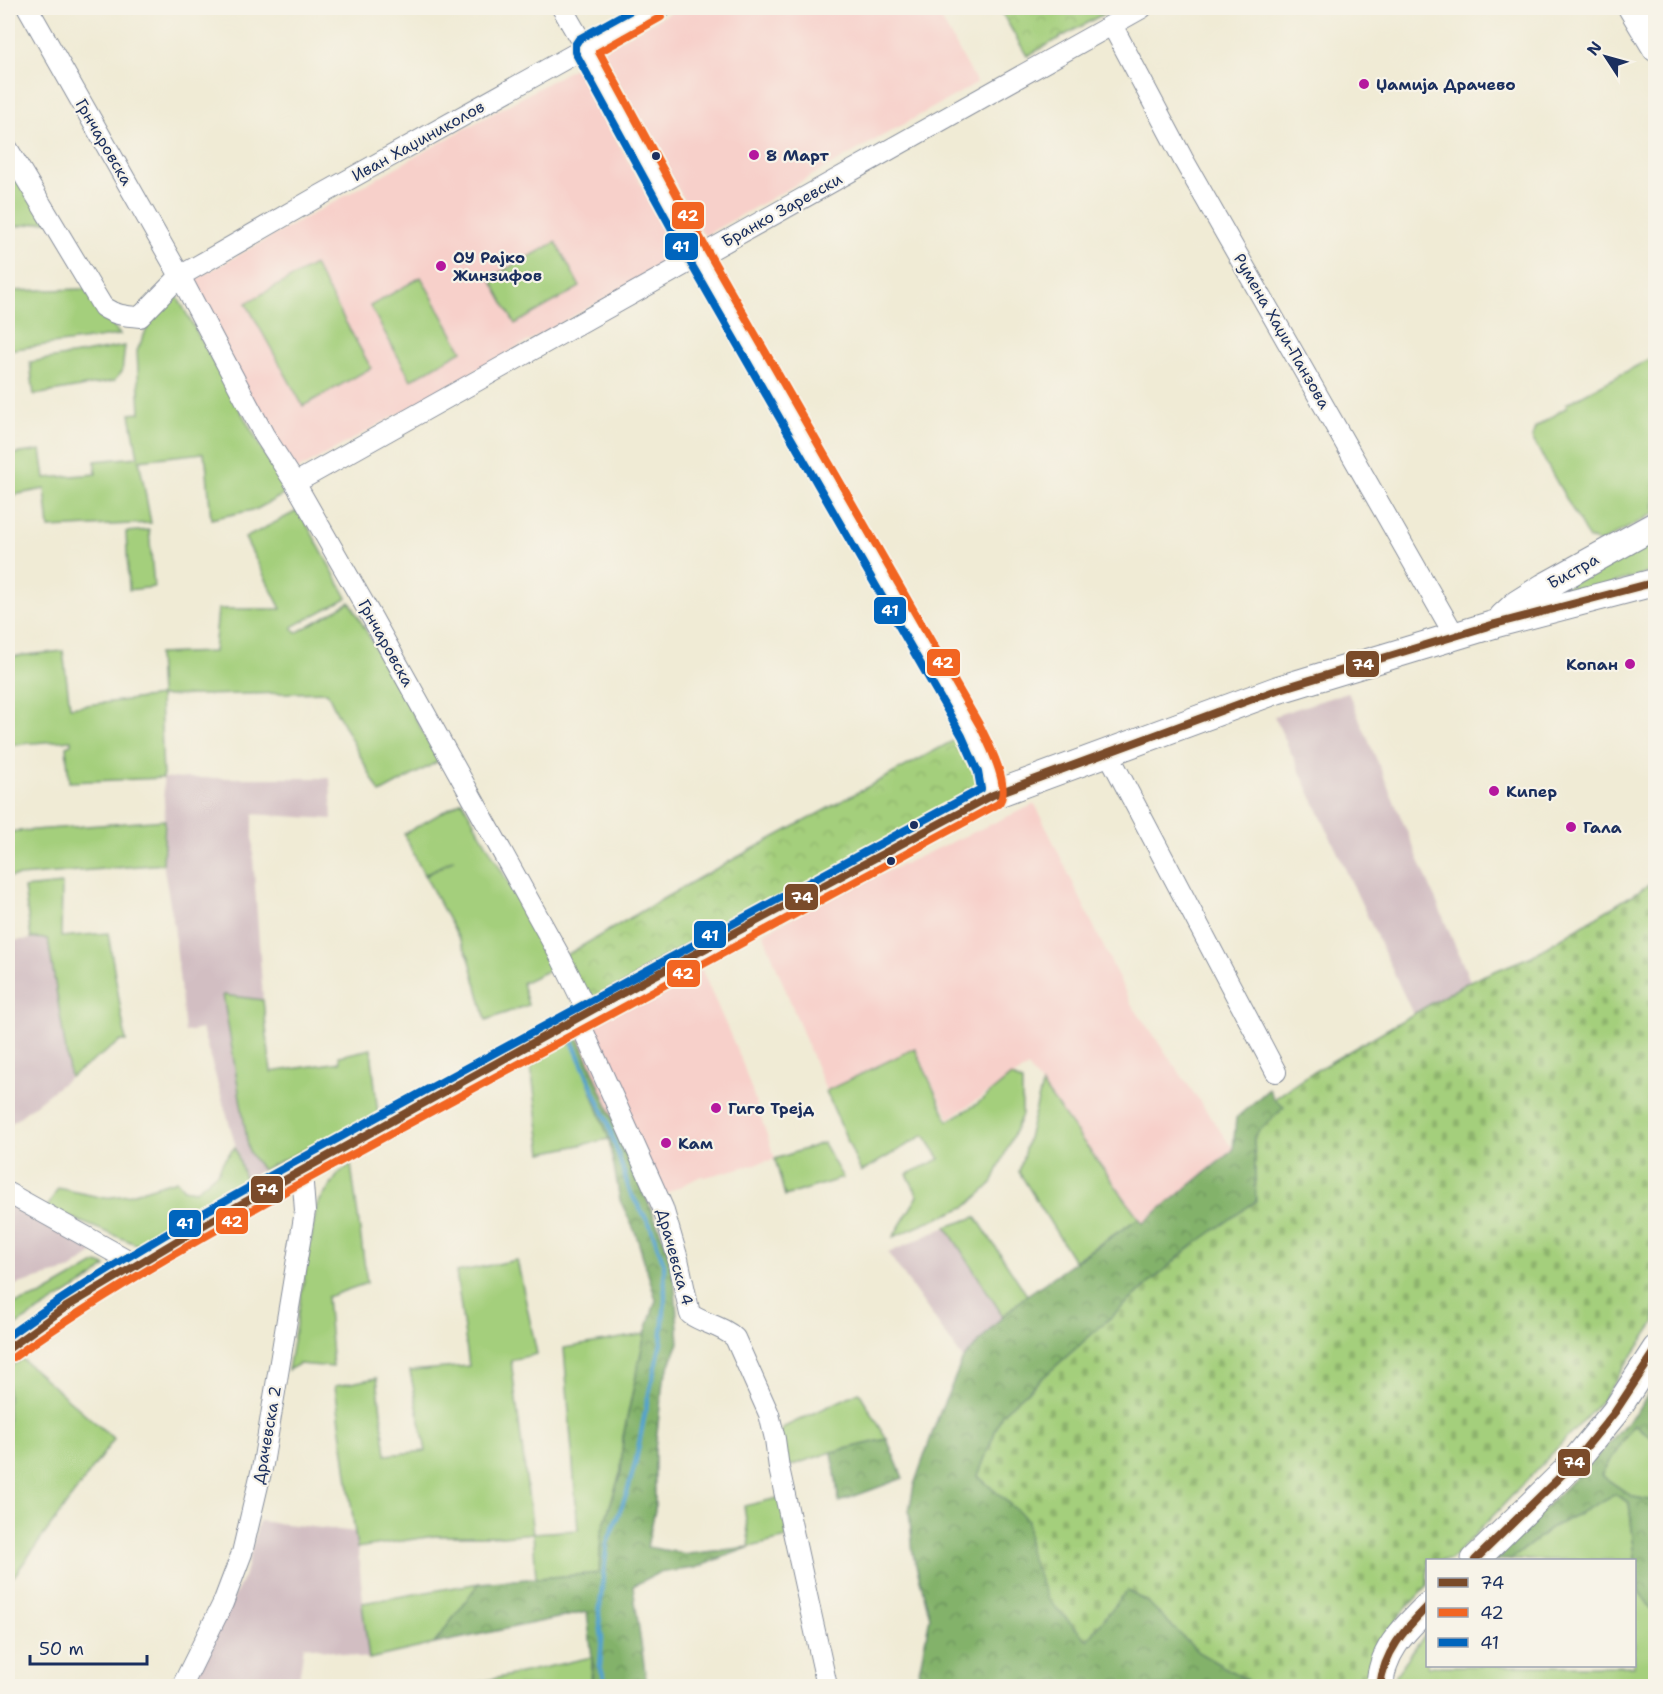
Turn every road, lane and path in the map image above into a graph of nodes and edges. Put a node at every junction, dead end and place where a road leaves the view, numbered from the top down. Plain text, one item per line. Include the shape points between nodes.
1 (28, 8) edge
2 (562, 8) edge
3 (656, 8) edge
4 (1142, 8) edge
5 (1632, 8) edge
6 (1112, 25) junction
7 (585, 48) junction
8 (1656, 48) edge
9 (8, 149) edge
10 (699, 257) junction
11 (180, 276) junction
12 (295, 483) junction
13 (1656, 525) edge
14 (1656, 582) edge
15 (1495, 624) junction
16 (1455, 636) junction
17 (1108, 753) junction
18 (990, 782) junction
19 (583, 1016) junction
20 (1276, 1072) dead end
21 (303, 1171) junction
22 (8, 1193) edge
23 (137, 1265) junction
24 (8, 1349) edge
25 (1656, 1349) edge
26 (1475, 1559) edge
27 (1426, 1608) edge
28 (182, 1686) edge
29 (827, 1686) edge
30 (1380, 1686) edge

1 - 11 street, Грнчаровска
2 - 7 street
3 - 7 main road, Иван Хаџиниколов
4 - 6 street, Бранко Заревски
5 - 8 main road
6 - 10 street, Бранко Заревски
6 - 16 street, Румена Хаџи-Панзова
7 - 10 main road
7 - 11 street, Иван Хаџиниколов
9 - 11 street via 103,307 124,316 140,317
10 - 12 street, Бранко Заревски
10 - 18 main road via 971,731
11 - 12 street, Грнчаровска via 264,435
12 - 19 street, Грнчаровска via 533,907
13 - 15 main road, Бистра via 1544,587
14 - 15 main road
15 - 16 main road
16 - 17 main road via 1277,690
17 - 18 main road
17 - 20 street
18 - 19 main road via 891,849
19 - 21 main road
19 - 29 street, Драчевска 4 via 663,1208 690,1314 735,1338 769,1414
21 - 23 main road
21 - 28 street, Драчевска 2 via 304,1211 261,1475 242,1553 223,1603
22 - 23 street
23 - 24 main road via 63,1309
25 - 26 main road via 1615,1412 1577,1459
27 - 30 main road via 1386,1654

